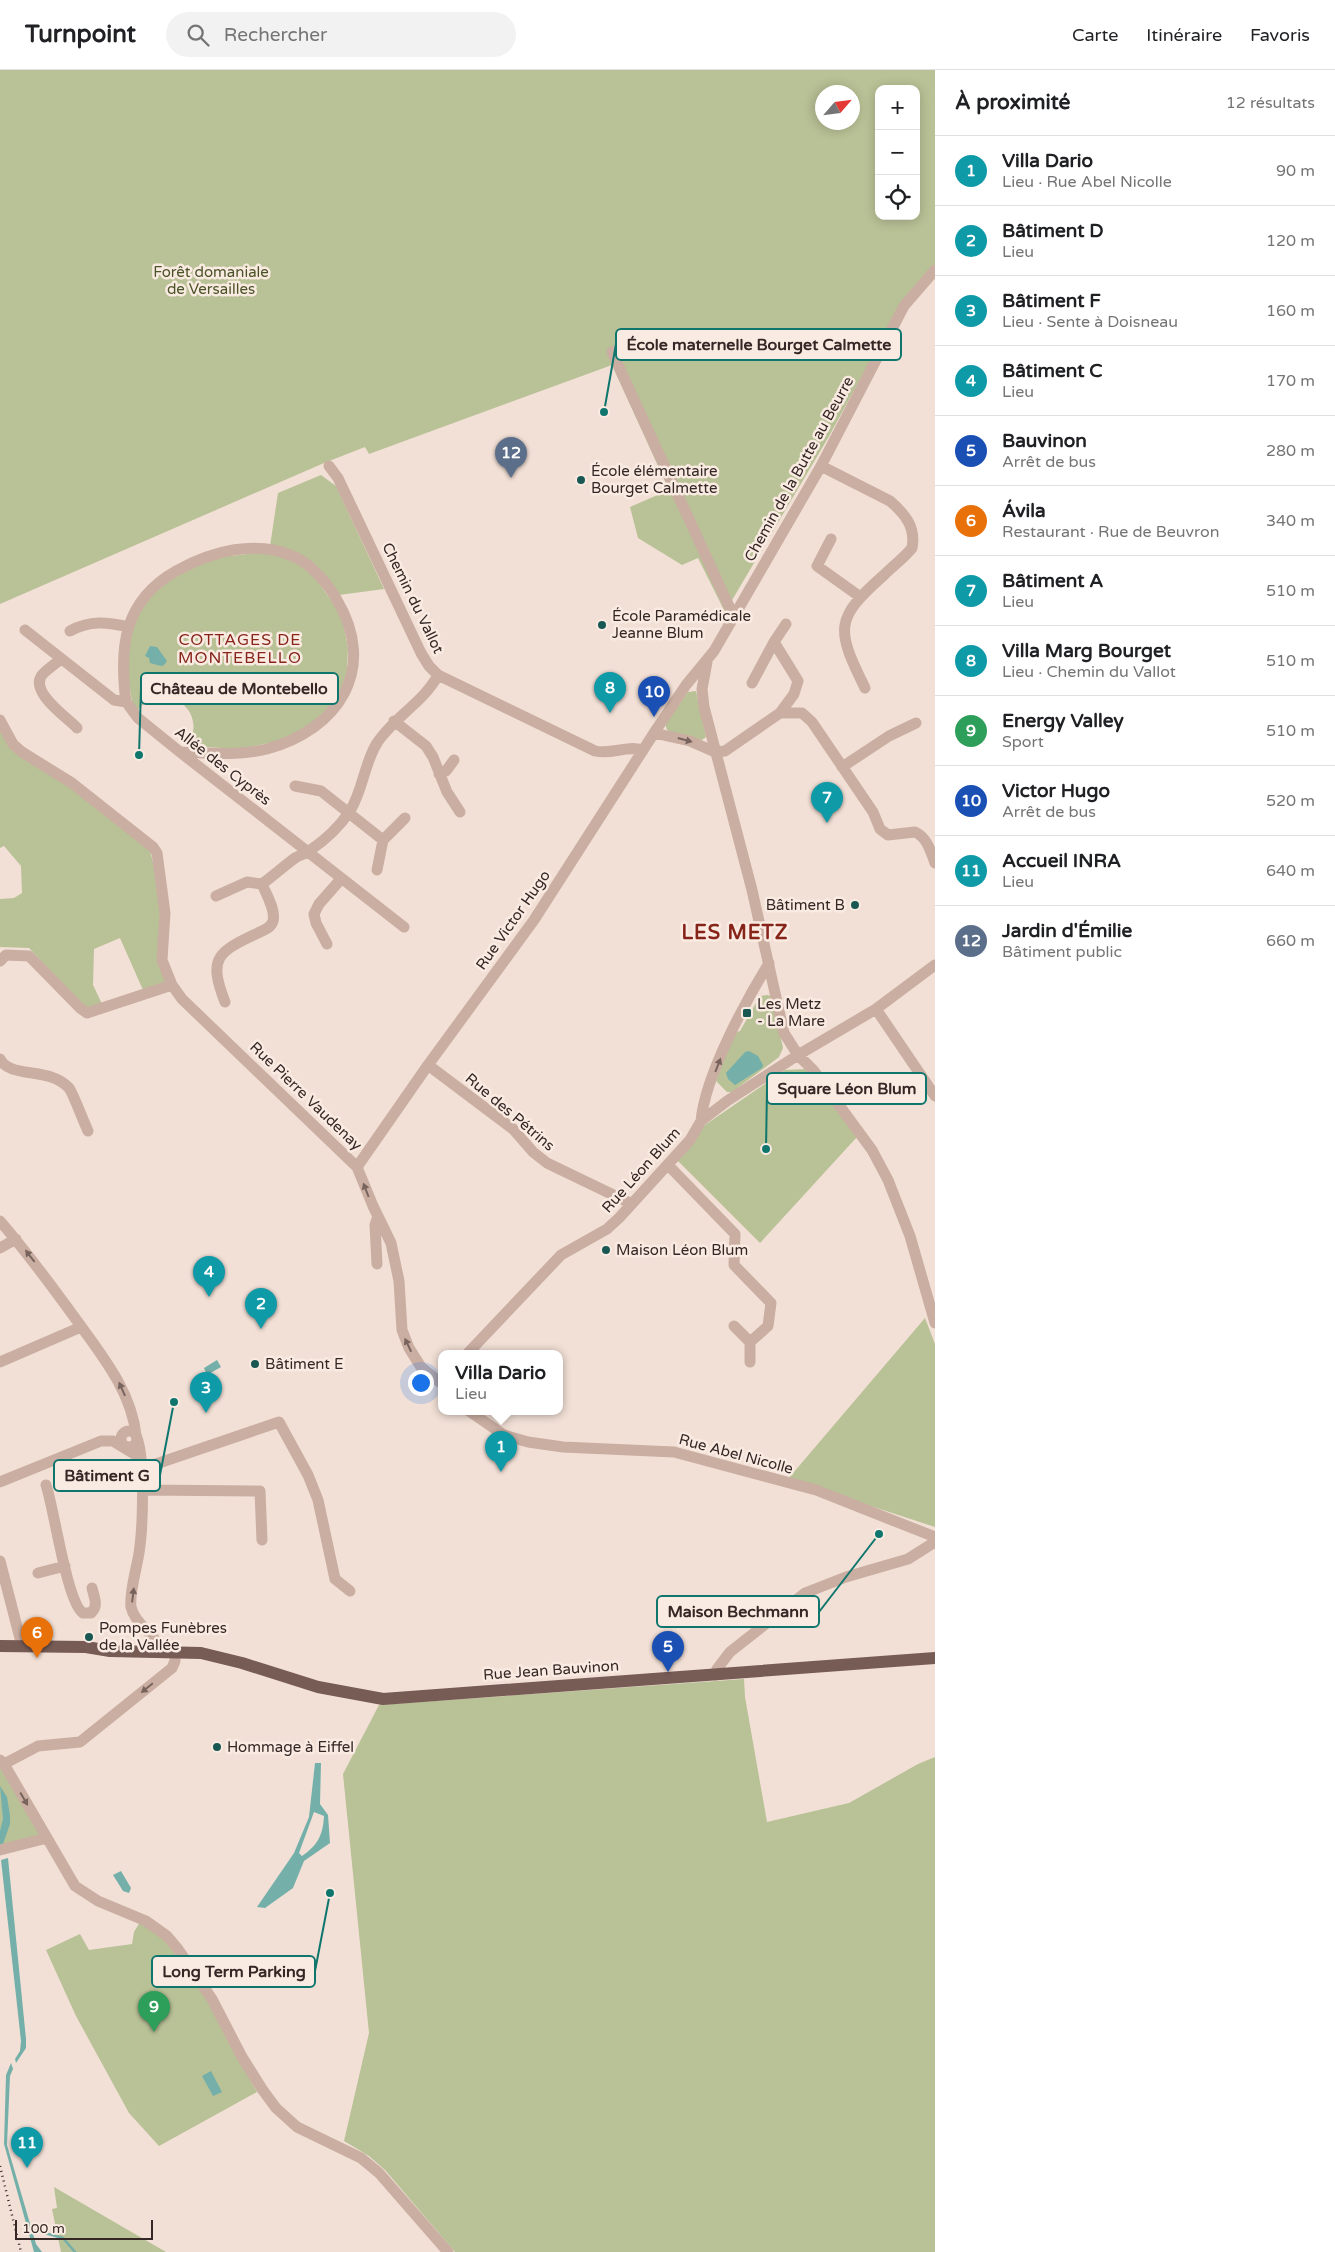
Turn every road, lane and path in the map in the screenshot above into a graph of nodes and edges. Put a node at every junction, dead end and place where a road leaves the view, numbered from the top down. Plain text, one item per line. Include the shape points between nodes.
1 (935, 270) edge
2 (612, 352) dead end
3 (329, 466) dead end
4 (821, 466) junction
5 (830, 540) dead end
6 (859, 596) junction
7 (734, 617) junction
8 (786, 624) dead end
9 (129, 627) junction
10 (25, 630) dead end
11 (70, 630) dead end
12 (774, 642) junction
13 (61, 659) junction
14 (707, 660) junction
15 (438, 675) junction
16 (752, 683) dead end
17 (686, 685) junction
18 (864, 688) dead end
19 (702, 689) junction
20 (794, 694) junction
21 (126, 702) junction
22 (780, 713) junction
23 (802, 714) junction
24 (0, 720) edge
25 (394, 721) junction
26 (916, 724) dead end
27 (78, 728) dead end
28 (654, 733) junction
29 (643, 750) junction
30 (180, 752) junction
31 (715, 752) junction
32 (454, 760) dead end
33 (842, 767) junction
34 (439, 774) junction
35 (295, 786) dead end
36 (349, 812) junction
37 (460, 812) dead end
38 (405, 818) dead end
39 (384, 840) junction
40 (308, 852) junction
41 (935, 863) edge
42 (377, 870) dead end
43 (341, 878) junction
44 (262, 884) junction
45 (216, 896) dead end
46 (404, 927) dead end
47 (327, 944) dead end
48 (0, 961) edge
49 (769, 963) junction
50 (935, 965) edge
51 (172, 985) junction
52 (754, 992) junction
53 (775, 993) junction
54 (226, 1002) dead end
55 (876, 1009) junction
56 (798, 1054) junction
57 (0, 1059) edge
58 (428, 1065) junction
59 (711, 1084) junction
60 (935, 1096) edge
61 (727, 1101) junction
62 (701, 1121) junction
63 (88, 1131) dead end
64 (668, 1165) junction
65 (357, 1167) junction
66 (630, 1204) junction
67 (378, 1216) junction
68 (0, 1221) edge
69 (16, 1239) junction
70 (0, 1248) edge
71 (377, 1264) dead end
72 (935, 1323) edge
73 (734, 1326) dead end
74 (81, 1327) junction
75 (750, 1342) junction
76 (471, 1350) edge
77 (0, 1362) edge
78 (750, 1362) dead end
79 (438, 1380) edge
80 (475, 1415) edge
81 (133, 1435) junction
82 (96, 1442) junction
83 (127, 1447) junction
84 (141, 1462) junction
85 (37, 1466) junction
86 (0, 1482) edge
87 (142, 1490) junction
88 (935, 1537) edge
89 (262, 1540) dead end
90 (935, 1542) edge
91 (0, 1561) edge
92 (64, 1566) junction
93 (38, 1573) dead end
94 (92, 1588) dead end
95 (350, 1591) dead end
96 (0, 1646) edge
97 (22, 1646) junction
98 (160, 1651) junction
99 (175, 1652) junction
100 (935, 1658) edge
101 (716, 1675) junction
102 (2, 1762) edge
103 (47, 1838) junction
104 (0, 1850) edge
105 (448, 2252) edge

1 - 4 street, Chemin de la Butte au Beurre via 904,306
2 - 7 street
3 - 15 street, Chemin du Vallot via 338,478 421,653
4 - 6 street via 890,501 913,530 912,548
4 - 7 street, Chemin de la Butte au Beurre
5 - 6 street via 817,566
6 - 18 street via 844,620 844,636 850,659
7 - 14 street, Chemin de la Butte au Beurre
8 - 12 street
9 - 11 street via 98,622
9 - 21 street via 122,669
9 - 30 street via 144,599 167,576 208,556 254,548 286,553 308,566 335,596 347,620 353,657 348,684 338,705 320,723 296,738 265,749 233,753
10 - 13 street, Allée des Cyprès
12 - 16 street
12 - 20 street via 798,681
13 - 21 street, Allée des Cyprès via 114,700
13 - 27 street via 41,676 39,683 54,709
14 - 17 street, Chemin de la Butte au Beurre
14 - 19 street, Chemin de la Butte au Beurre
15 - 25 street via 433,685
15 - 29 street, Chemin du Vallot via 595,751 611,752 629,747
17 - 19 street
17 - 28 street, Rue Victor Hugo
19 - 31 street
20 - 22 street
20 - 23 street
21 - 30 street, Allée des Cyprès via 138,718
22 - 23 street
22 - 31 street via 725,750
23 - 33 street via 812,722
24 - 51 street, Rue Pierre Vaudenay via 13,744 22,752 72,783 157,853 165,913 162,960
25 - 34 street via 426,746
25 - 36 street via 376,744 360,794
26 - 33 street via 888,736
28 - 29 street, Rue Victor Hugo
28 -> 31 street via 690,741
29 - 58 street, Rue Victor Hugo via 534,920
30 - 40 street, Allée des Cyprès
31 - 49 street
32 - 34 street via 446,771
33 - 41 street via 873,812 880,829 888,835 919,834 928,845
34 - 37 street
35 - 36 street via 321,791
36 - 39 street
36 - 40 street
38 - 39 street
39 - 42 street
40 - 43 street, Allée des Cyprès
40 - 44 street via 296,857
43 - 46 street, Allée des Cyprès
43 - 47 street via 314,914
44 - 45 street via 247,882
44 - 54 street via 273,913 273,922 267,929 240,941 216,964 216,978
48 - 51 street via 6,955 29,956 87,1013
49 - 52 street
49 - 53 street
50 - 55 street, Rue Léon Blum
51 - 65 street, Rue Pierre Vaudenay via 182,999
52 - 53 street
59 -> 52 street via 731,1032
53 - 56 street via 784,1033
55 - 56 street, Rue Léon Blum
55 - 60 street
56 - 61 street, Rue Léon Blum
56 - 72 street via 872,1150 888,1180 910,1236
57 - 63 street via 14,1071 44,1074 69,1088
58 - 65 street, Rue Victor Hugo
58 - 66 street, Rue des Pétrins via 512,1129 547,1163
59 - 61 street via 716,1093
59 - 62 street
61 - 62 street, Rue Léon Blum
62 - 64 street, Rue Léon Blum via 690,1140
64 - 66 street, Rue Léon Blum
64 - 75 street via 735,1234 734,1265 771,1303 768,1326
67 -> 65 street, Rue Pierre Vaudenay
66 - 76 street, Rue Léon Blum via 607,1229 560,1255
67 - 71 street via 375,1225
79 -> 67 street, Rue Pierre Vaudenay via 421,1367 402,1330 399,1281 392,1243
68 - 69 street
69 - 70 street
74 -> 69 street
73 - 75 street
74 - 77 street
81 -> 74 street via 132,1416 120,1384
75 - 78 street
80 - 88 street, Rue Abel Nicolle via 504,1435 528,1442 563,1447 674,1452 816,1490
81 - 82 street via 106,1436
81 - 83 street via 122,1437
81 - 84 street
82 - 83 street via 113,1441
82 - 85 street
83 - 84 street
84 - 87 street
84 - 95 street via 162,1462 279,1422 318,1500 335,1578
85 - 86 street
85 - 92 street via 50,1497
87 - 89 street via 260,1491
98 -> 87 street via 158,1643 131,1607 140,1551
90 - 101 street via 908,1559 805,1593 730,1652
91 - 97 street
92 - 93 street
92 - 94 street via 77,1607 83,1613 91,1613 95,1609
96 - 97 main road, Rue Jean Bauvinon
97 - 98 main road, Rue Jean Bauvinon
98 - 99 main road, Rue Jean Bauvinon
99 - 101 main road, Rue Jean Bauvinon via 201,1653 318,1687 383,1699
99 -> 102 street via 172,1668 80,1742 38,1746
100 - 101 main road, Rue Jean Bauvinon
102 -> 103 street
103 - 104 street
103 - 105 street via 75,1886 98,1901 146,1921 167,1936 212,1999 242,2057 276,2108 297,2126 361,2158 379,2173

